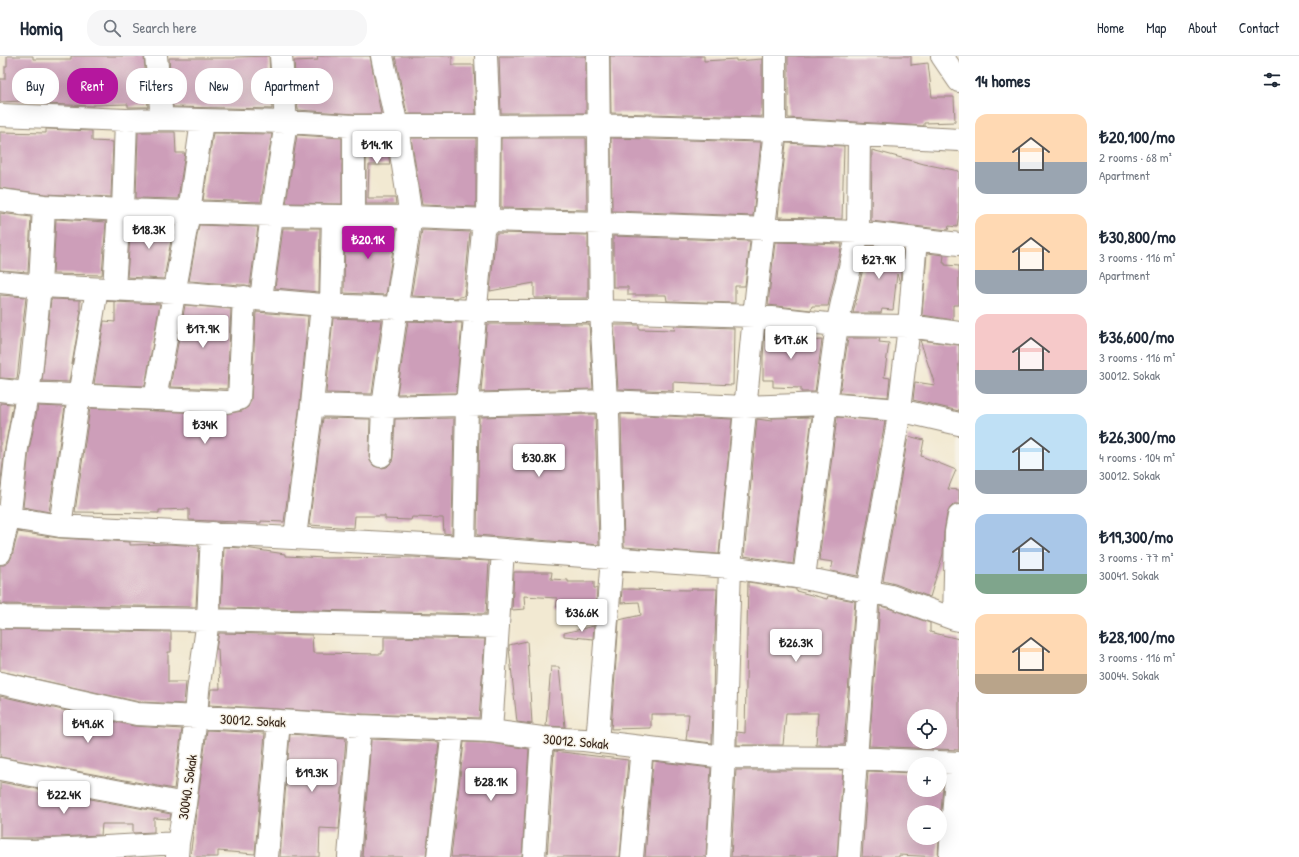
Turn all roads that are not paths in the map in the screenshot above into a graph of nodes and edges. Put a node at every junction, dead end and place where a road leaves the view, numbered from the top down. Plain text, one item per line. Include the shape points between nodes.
1 (156, 56) edge
2 (281, 56) edge
3 (382, 56) edge
4 (486, 56) edge
5 (598, 56) edge
6 (775, 56) edge
7 (942, 56) edge
8 (959, 81) edge
9 (0, 115) edge
10 (162, 119) junction
11 (126, 120) junction
12 (202, 121) junction
13 (286, 122) junction
14 (599, 125) junction
15 (354, 126) junction
16 (489, 126) junction
17 (397, 127) junction
18 (776, 130) junction
19 (859, 135) junction
20 (959, 140) edge
21 (0, 200) edge
22 (44, 206) junction
23 (121, 209) junction
24 (189, 212) junction
25 (272, 215) junction
26 (333, 216) junction
27 (354, 216) junction
28 (411, 217) junction
29 (488, 220) junction
30 (601, 223) junction
31 (763, 229) junction
32 (858, 232) junction
33 (916, 239) junction
34 (959, 244) edge
35 (0, 282) edge
36 (40, 286) junction
37 (105, 289) junction
38 (175, 292) junction
39 (253, 298) junction
40 (327, 305) junction
41 (397, 307) junction
42 (475, 311) junction
43 (601, 312) junction
44 (754, 316) junction
45 (837, 325) junction
46 (909, 326) junction
47 (959, 333) edge
48 (0, 390) edge
49 (26, 393) junction
50 (79, 396) junction
51 (155, 399) junction
52 (606, 401) junction
53 (467, 404) junction
54 (826, 404) junction
55 (312, 405) junction
56 (383, 407) junction
57 (746, 407) junction
58 (899, 410) junction
59 (959, 424) edge
60 (381, 456) dead end
61 (959, 516) edge
62 (4, 517) edge
63 (60, 526) junction
64 (212, 533) junction
65 (295, 537) junction
66 (464, 546) junction
67 (503, 550) junction
68 (0, 553) edge
69 (612, 558) junction
70 (730, 567) junction
71 (804, 578) junction
72 (868, 592) junction
73 (0, 616) edge
74 (208, 620) junction
75 (957, 620) edge
76 (498, 627) junction
77 (0, 683) edge
78 (196, 717) junction
79 (279, 721) junction
80 (360, 726) junction
81 (453, 730) junction
82 (491, 731) junction
83 (542, 738) junction
84 (596, 742) junction
85 (642, 747) junction
86 (724, 757) junction
87 (856, 758) junction
88 (958, 763) edge
89 (0, 769) edge
90 (185, 804) junction
91 (0, 850) edge
92 (178, 850) edge
93 (34, 854) edge
94 (267, 857) edge
95 (349, 857) edge
96 (438, 857) edge
97 (534, 857) edge
98 (632, 857) edge
99 (718, 857) edge
100 (849, 857) edge
101 (950, 857) edge

1 - 10 street
2 - 13 street
3 - 17 street
4 - 16 street
5 - 14 street
6 - 18 street
7 - 8 street
9 - 11 street
10 - 11 street
10 - 12 street
11 - 23 street
12 - 13 street
12 - 24 street
13 - 15 street
13 - 25 street
14 - 16 street
14 - 18 street
14 - 30 street
15 - 17 street
15 - 27 street
16 - 17 street
16 - 29 street
17 - 28 street
18 - 19 street
18 - 31 street
19 - 20 street
19 - 32 street
21 - 22 street
22 - 23 street
22 - 36 street
23 - 24 street
23 - 37 street
24 - 25 street
24 - 38 street
25 - 26 street
25 - 39 street
26 - 27 street
26 - 40 street
27 - 28 street
28 - 29 street
28 - 41 street
29 - 30 street
29 - 42 street via 483,231
30 - 31 street
30 - 43 street
31 - 32 street
31 - 44 street
32 - 33 street
32 - 45 street
33 - 34 street
33 - 46 street
35 - 36 street
36 - 37 street
36 - 49 street via 31,374
37 - 38 street
37 - 50 street
38 - 39 street
38 - 51 street
39 - 40 street
39 - 51 street via 239,399 226,402
40 - 41 street
40 - 55 street
41 - 42 street
41 - 56 street
42 - 43 street
42 - 53 street
43 - 44 street
43 - 52 street
44 - 45 street
44 - 57 street
45 - 46 street
45 - 54 street
46 - 47 street
46 - 58 street
48 - 49 street
49 - 50 street
49 - 62 street
50 - 51 street
50 - 63 street
52 - 53 street
52 - 57 street
52 - 69 street
53 - 56 street
53 - 66 street
54 - 57 street
54 - 58 street
54 - 71 street
55 - 56 street
55 - 65 street
56 - 60 street
57 - 70 street
58 - 59 street
58 - 72 street
61 - 75 street via 956,532
62 - 63 street
62 - 68 street
63 - 64 street
64 - 65 street
64 - 74 street, 30040. Sokak
65 - 66 street
66 - 67 street
67 - 69 street
67 - 76 street
69 - 70 street
69 - 84 street
70 - 71 street
70 - 86 street
71 - 72 street
72 - 75 street via 891,596
72 - 87 street
73 - 74 street
74 - 76 street
74 - 78 street, 30040. Sokak
76 - 82 street
77 - 78 street, 30012. Sokak via 137,714
78 - 79 street, 30012. Sokak
78 - 90 street, 30040. Sokak
79 - 80 street, 30012. Sokak
79 - 94 street
80 - 81 street, 30012. Sokak
80 - 95 street
81 - 82 street, 30012. Sokak
81 - 96 street
82 - 83 street, 30012. Sokak
83 - 84 street, 30012. Sokak
83 - 97 street
84 - 85 street, 30012. Sokak
85 - 86 street, 30012. Sokak
85 - 98 street
86 - 87 street, 30012. Sokak
86 - 99 street
87 - 88 street, 30012. Sokak
87 - 100 street
88 - 101 street
89 - 90 street
90 - 92 street, 30040. Sokak
91 - 93 street
92 - 93 street

